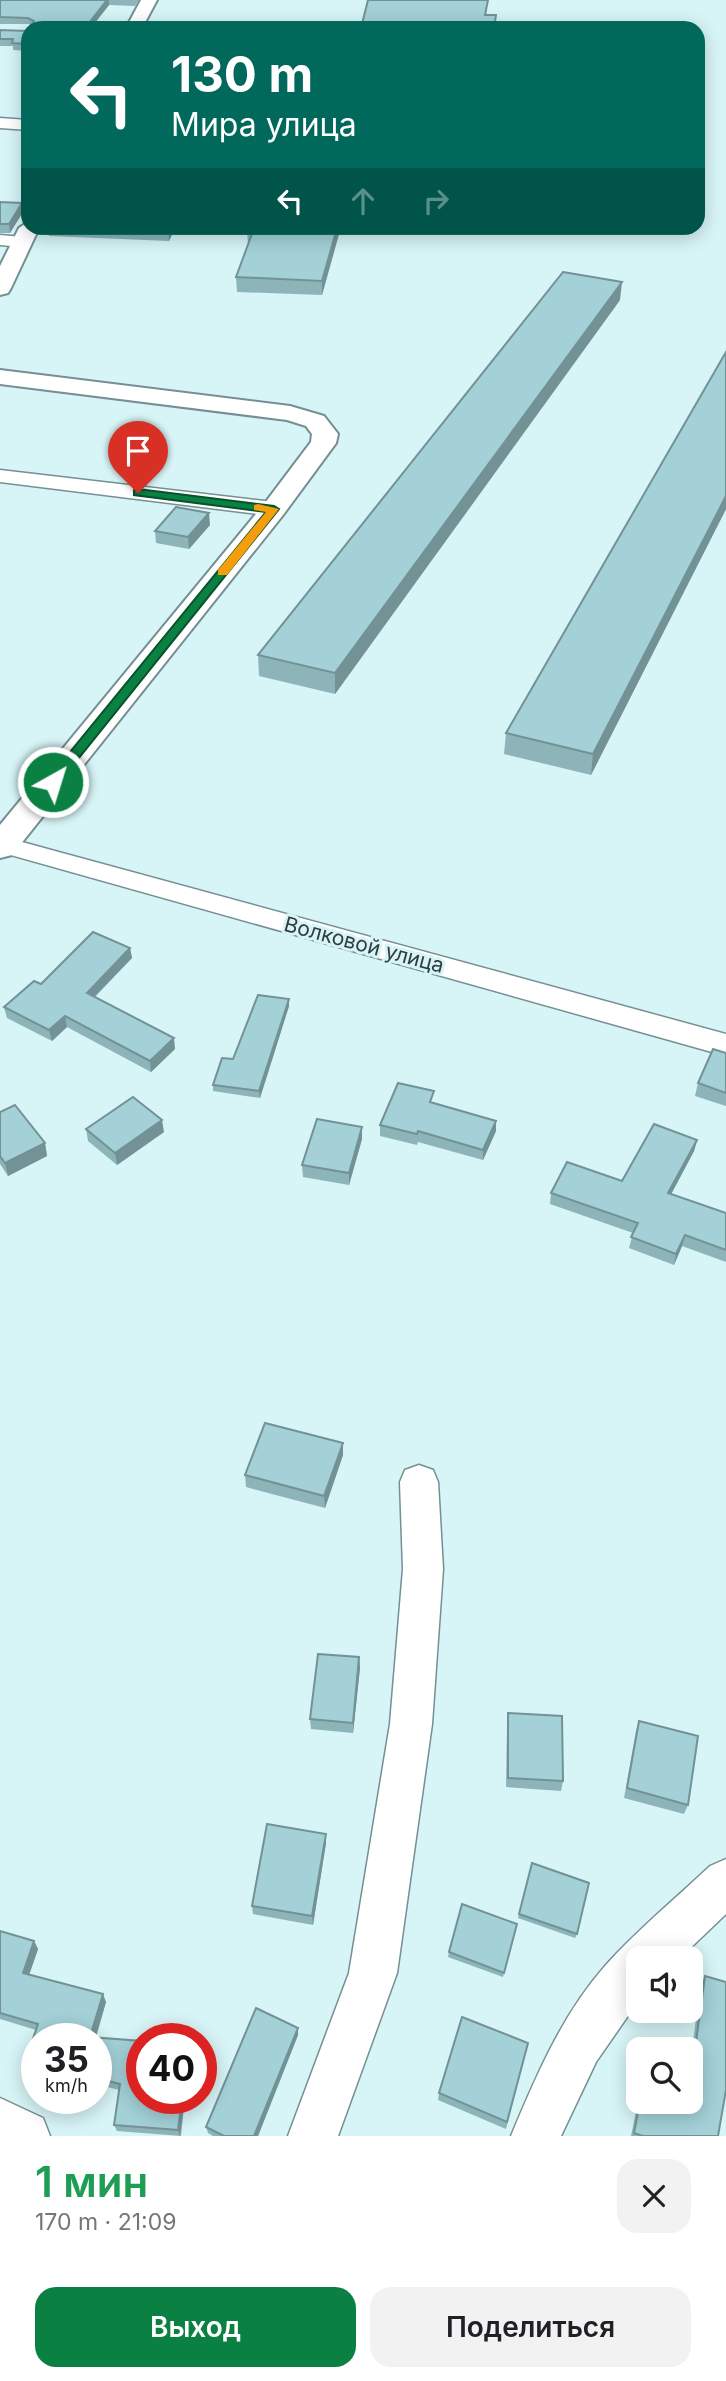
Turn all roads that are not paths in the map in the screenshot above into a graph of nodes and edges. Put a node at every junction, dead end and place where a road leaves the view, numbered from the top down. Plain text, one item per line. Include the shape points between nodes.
1 (149, 0) edge
2 (138, 21) edge
3 (0, 123) edge
4 (21, 124) edge
5 (17, 237) edge
6 (0, 288) edge
7 (0, 377) edge
8 (0, 476) edge
9 (274, 509) junction
10 (1, 846) edge
11 (726, 1045) edge
12 (419, 1482) dead end
13 (726, 1882) edge
14 (659, 1946) edge
15 (626, 1977) edge
16 (0, 2123) edge
17 (25, 2136) edge
18 (313, 2136) edge
19 (536, 2136) edge

1 - 2 street
3 - 4 street
5 - 6 street
7 - 9 street via 290,413 315,421 325,434 323,443
8 - 9 street
9 - 10 street
10 - 11 street, Волковой улица
12 - 18 street via 423,1569 411,1724 373,1973
13 - 14 street
15 - 19 street via 560,2078
16 - 17 street

